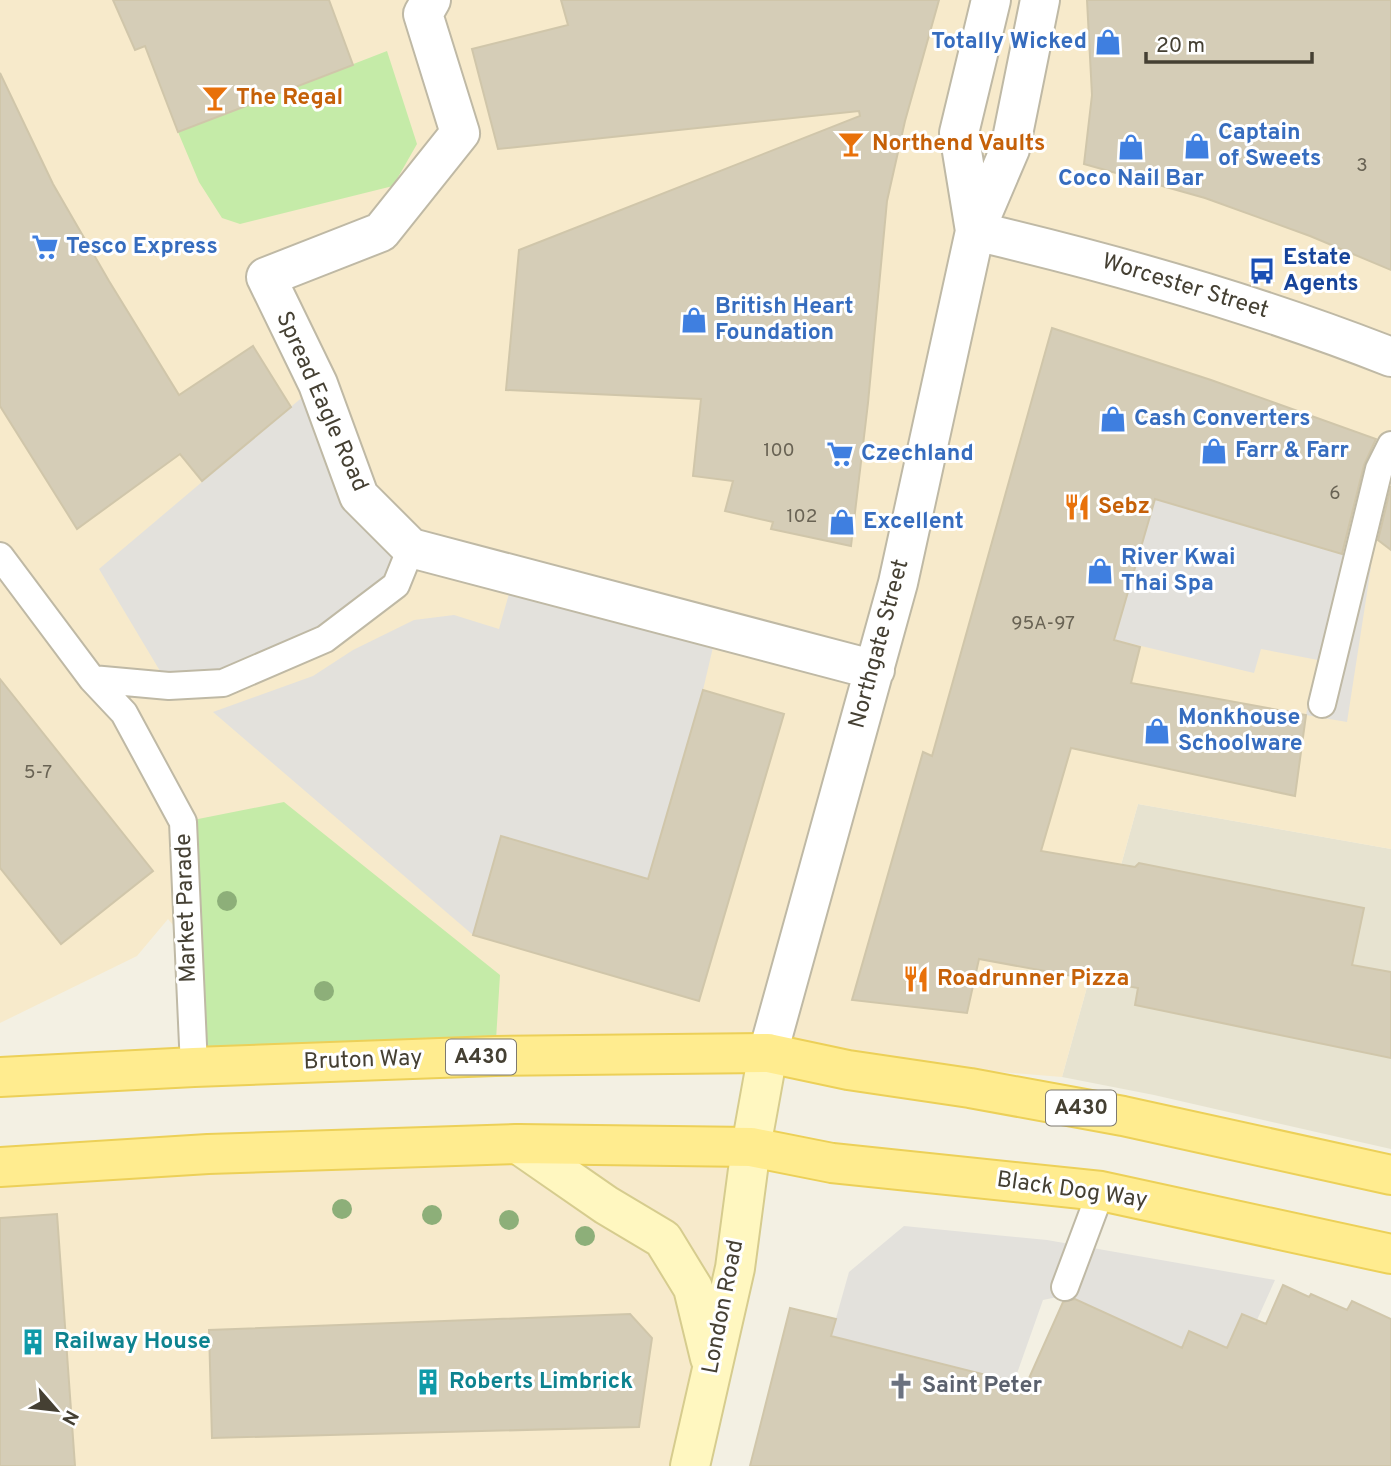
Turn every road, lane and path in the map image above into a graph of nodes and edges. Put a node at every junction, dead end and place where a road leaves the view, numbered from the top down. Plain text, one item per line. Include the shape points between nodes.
1 (431, 0) edge
2 (991, 0) edge
3 (1040, 0) edge
4 (975, 231) junction
5 (1391, 357) edge
6 (1391, 445) edge
7 (411, 548) junction
8 (0, 556) edge
9 (875, 670) junction
10 (92, 679) junction
11 (1322, 704) dead end
12 (768, 1053) junction
13 (194, 1067) junction
14 (0, 1077) edge
15 (519, 1144) junction
16 (751, 1147) junction
17 (0, 1167) edge
18 (1391, 1175) edge
19 (1101, 1191) junction
20 (1391, 1254) edge
21 (1065, 1287) dead end
22 (713, 1367) junction
23 (690, 1466) edge

1 - 7 street, Spread Eagle Road via 424,14 460,133 381,232 266,277 318,384 359,496
2 - 4 street, Northgate Street via 959,133
3 - 4 street, Northgate Street via 1010,149
4 - 5 street, Worcester Street via 1088,258 1309,325
4 - 9 street, Northgate Street
6 - 11 lane via 1379,469
7 - 9 street
7 - 10 lane via 396,585 325,639 223,683 169,686
8 - 10 lane, Market Parade
9 - 12 street, Northgate Street
10 - 13 lane, Market Parade via 124,713 183,822
12 - 13 main road, Bruton Way / A430 via 495,1056
12 - 16 main road, London Road
12 - 18 main road, A430 via 1123,1116
13 - 14 main road, Bruton Way / A430
15 - 16 main road
15 - 17 main road via 208,1154
15 - 22 main road via 663,1239 693,1288
16 - 19 main road, Black Dog Way via 832,1163
16 - 22 main road, London Road via 735,1268
19 - 20 main road, Black Dog Way
19 - 21 lane
22 - 23 main road, London Road

